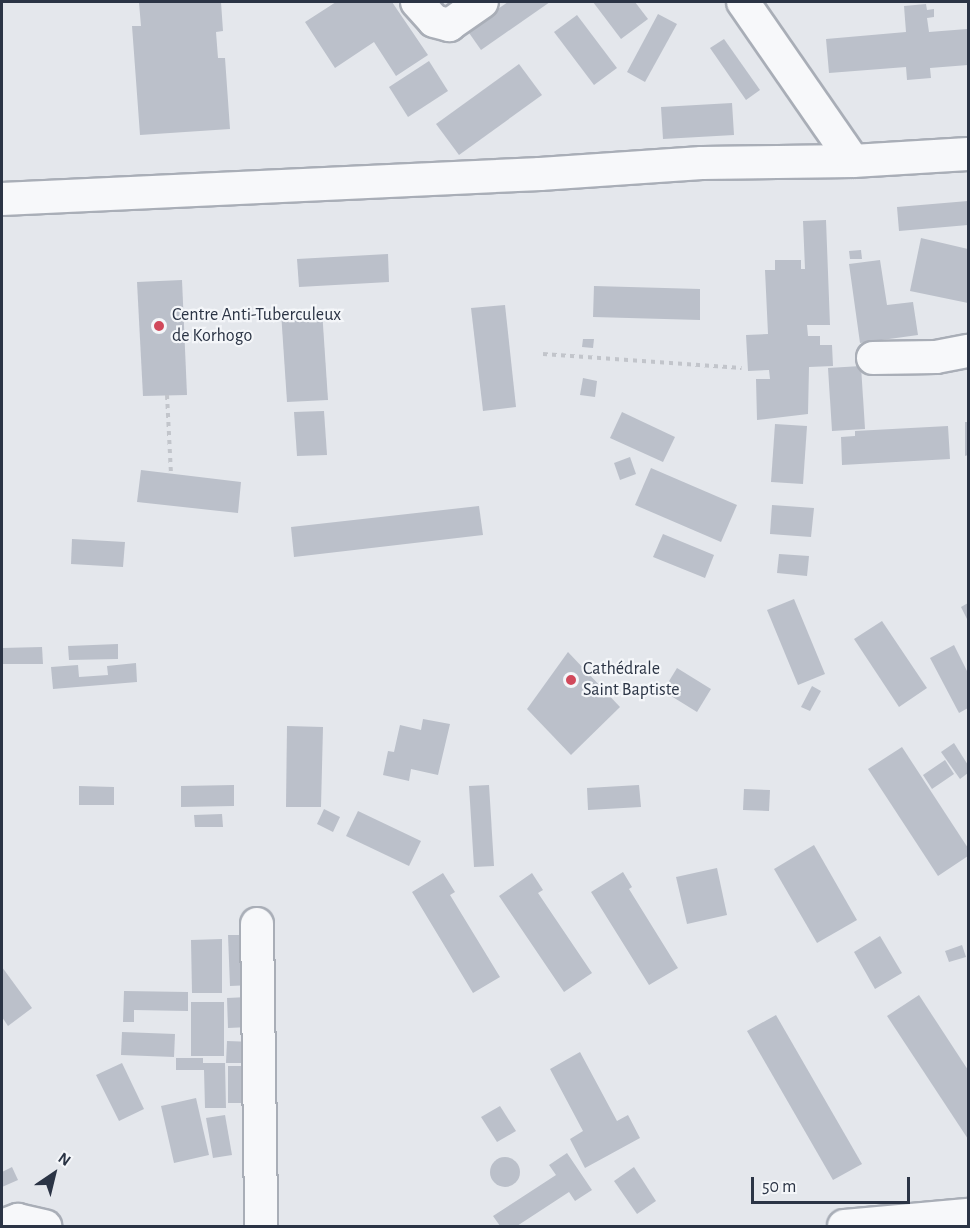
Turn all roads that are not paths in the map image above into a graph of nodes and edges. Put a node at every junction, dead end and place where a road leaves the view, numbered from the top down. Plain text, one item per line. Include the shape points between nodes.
1 (417, 2) edge
2 (482, 2) edge
3 (742, 2) edge
4 (969, 154) edge
5 (853, 161) junction
6 (2, 199) edge
7 (969, 351) edge
8 (873, 358) dead end
9 (257, 924) dead end
10 (969, 1215) edge
11 (2, 1227) edge
12 (45, 1227) edge
13 (261, 1227) edge
14 (844, 1227) edge

1 - 2 street via 434,21 449,25
3 - 5 street
4 - 5 street
5 - 6 street via 702,164
7 - 8 street via 936,357
9 - 13 street
10 - 14 street
11 - 12 street via 18,1220

